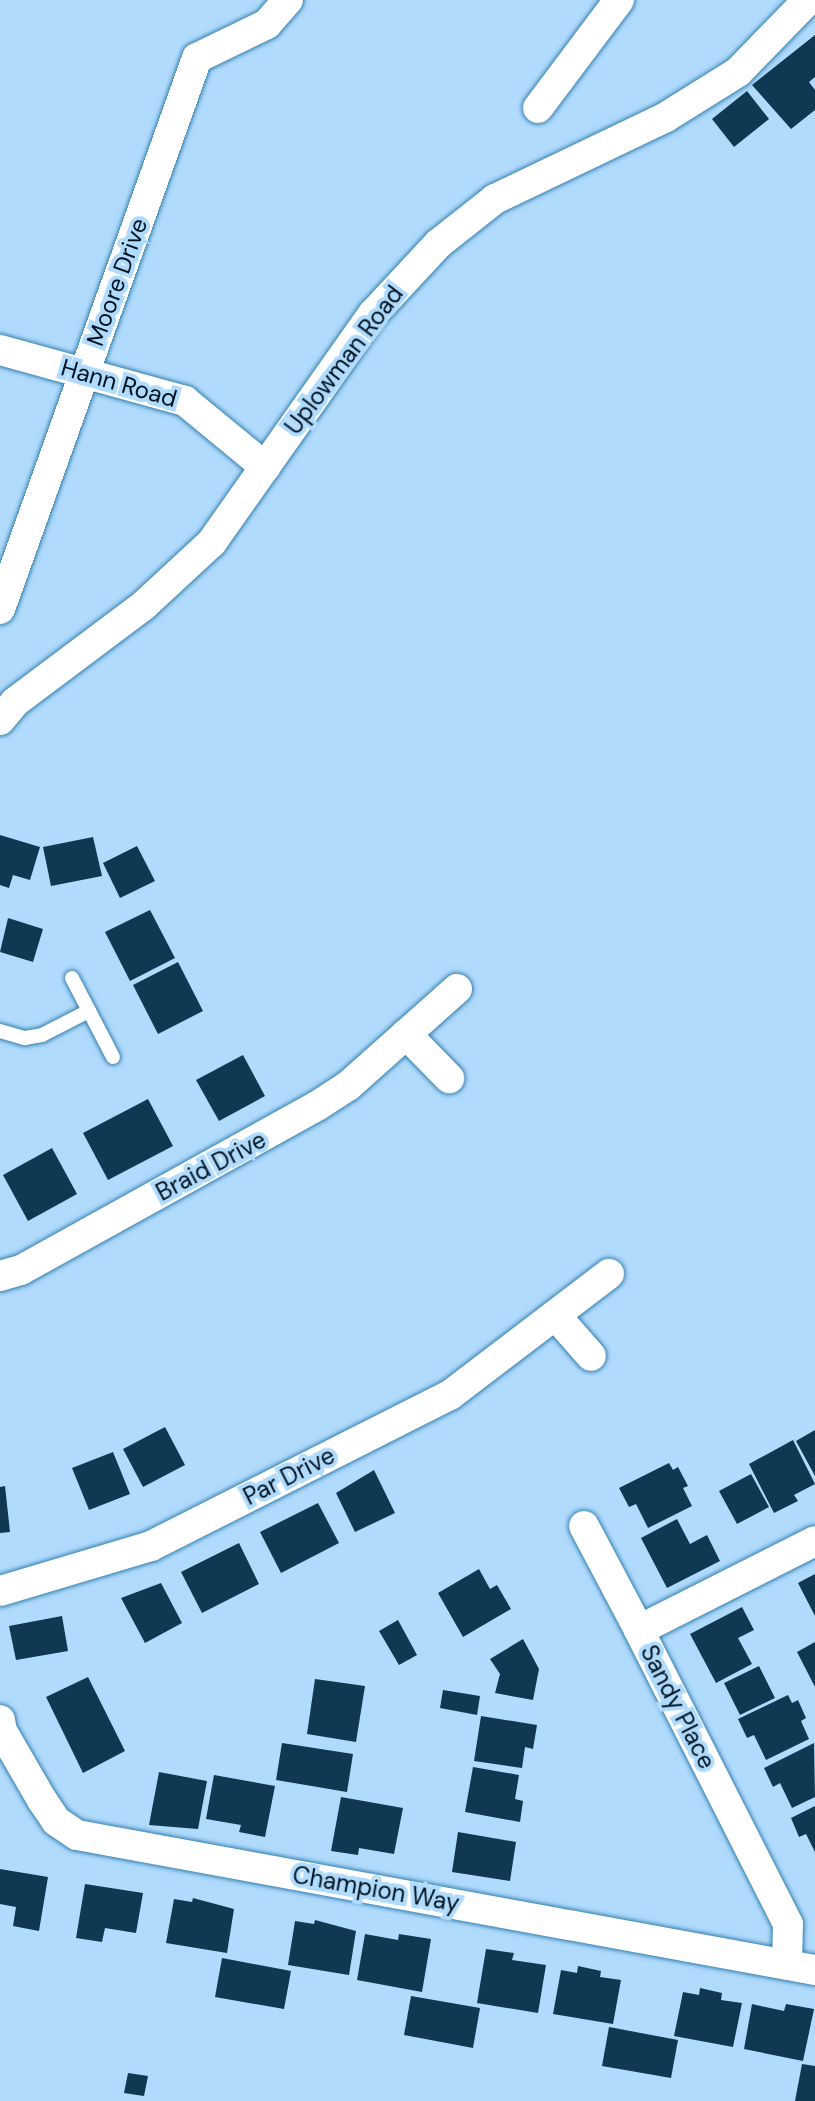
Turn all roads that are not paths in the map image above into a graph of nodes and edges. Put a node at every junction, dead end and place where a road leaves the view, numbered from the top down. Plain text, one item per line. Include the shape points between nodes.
1 (288, 0) edge
2 (619, 0) edge
3 (808, 0) edge
4 (538, 108) dead end
5 (0, 350) edge
6 (84, 373) junction
7 (265, 467) junction
8 (0, 609) edge
9 (0, 720) edge
10 (72, 978) dead end
11 (457, 989) dead end
12 (89, 1011) junction
13 (0, 1031) edge
14 (406, 1034) junction
15 (113, 1057) dead end
16 (449, 1078) dead end
17 (609, 1274) dead end
18 (0, 1276) edge
19 (556, 1316) junction
20 (591, 1356) dead end
21 (584, 1526) dead end
22 (815, 1541) edge
23 (0, 1591) edge
24 (639, 1630) junction
25 (0, 1720) edge
26 (801, 1967) edge

1 - 6 street, Moore Drive via 267,24 197,58
2 - 4 street
3 - 7 street, Uplowman Road via 738,72 666,117 495,199 438,244 373,314
5 - 6 street, Hann Road
6 - 7 street, Hann Road via 185,401
6 - 8 street, Moore Drive
7 - 9 street, Uplowman Road via 212,542 143,606 15,702
10 - 12 lane
11 - 14 street, Braid Drive
12 - 13 lane via 42,1035 25,1038
12 - 15 lane
14 - 16 street
14 - 18 street, Braid Drive via 348,1086 276,1131 21,1270
17 - 19 street, Par Drive
19 - 20 street
19 - 23 street, Par Drive via 450,1395 151,1546
21 - 24 street
22 - 24 street, Sandy Place
24 - 26 street, Sandy Place via 788,1924
25 - 26 street, Champion Way via 56,1821 77,1835

